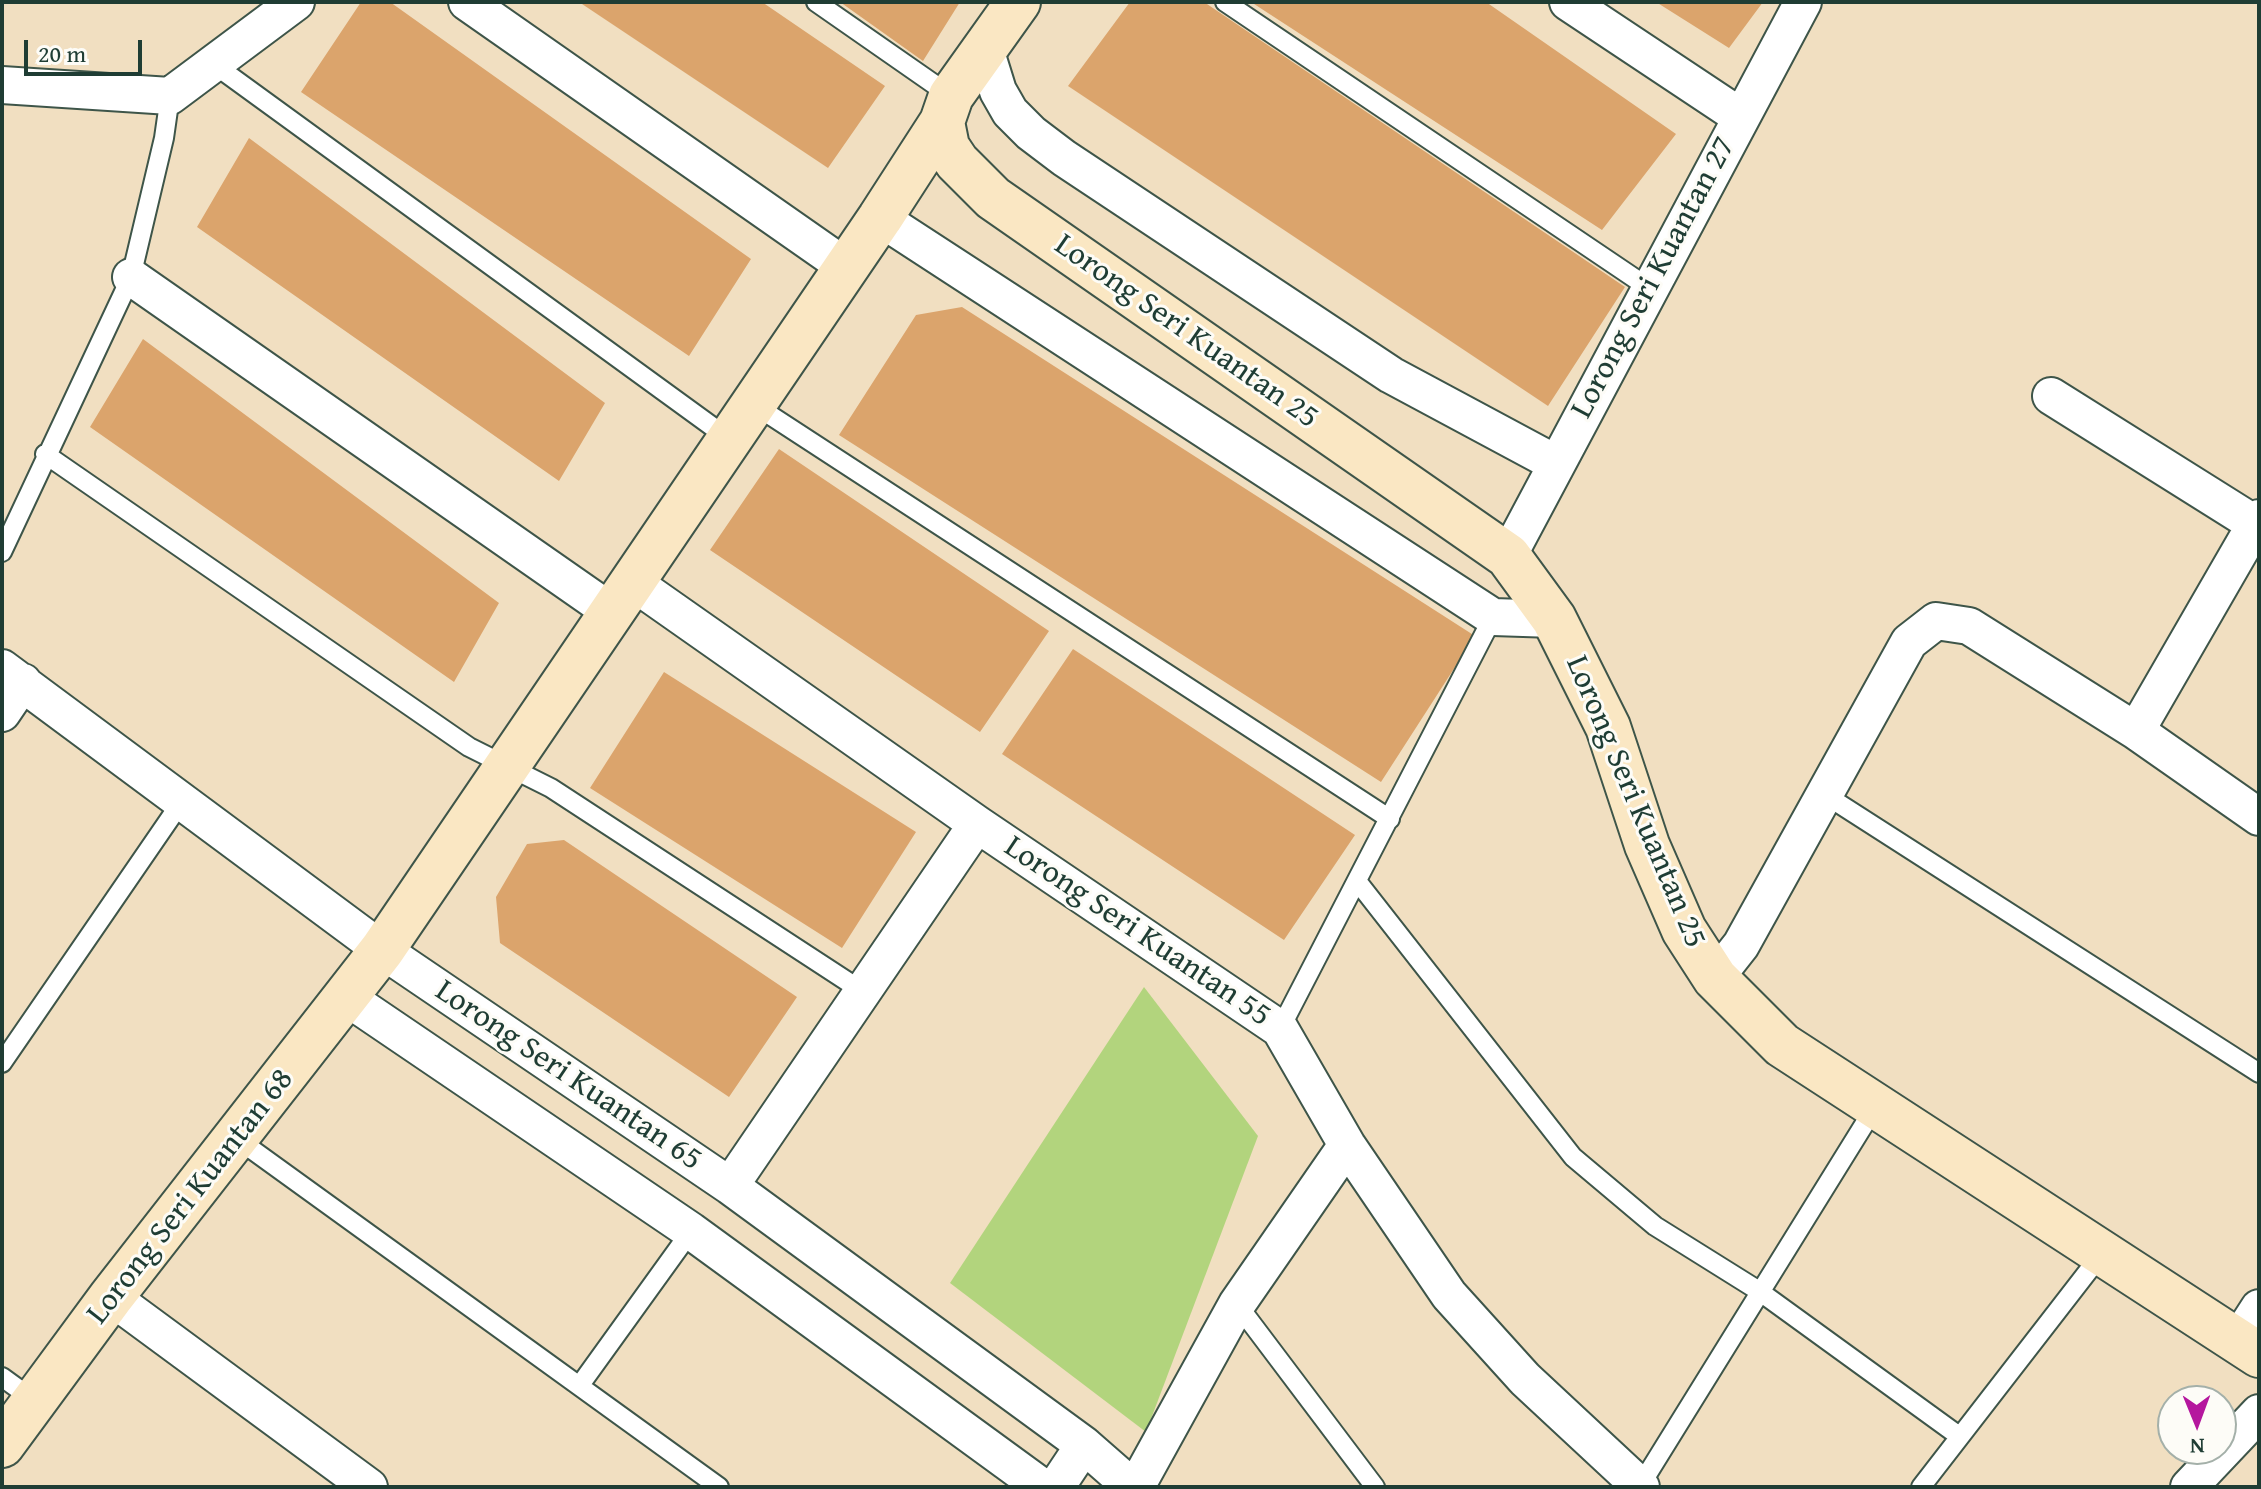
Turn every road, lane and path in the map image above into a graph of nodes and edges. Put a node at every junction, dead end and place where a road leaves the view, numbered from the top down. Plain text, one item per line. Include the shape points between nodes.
1 (296, 2) edge
2 (467, 2) edge
3 (816, 2) edge
4 (1018, 2) edge
5 (1225, 2) edge
6 (1568, 2) edge
7 (1803, 2) edge
8 (985, 49) junction
9 (215, 65) junction
10 (2, 85) edge
11 (170, 96) junction
12 (946, 109) junction
13 (1741, 117) junction
14 (880, 218) junction
15 (846, 267) junction
16 (131, 277) junction
17 (1649, 288) junction
18 (2051, 396) dead end
19 (740, 420) junction
20 (45, 454) junction
21 (1555, 463) junction
22 (2257, 521) edge
23 (2, 552) edge
24 (1508, 556) junction
25 (621, 596) junction
26 (1493, 617) junction
27 (1554, 619) junction
28 (13, 675) edge
29 (2, 713) edge
30 (2136, 731) junction
31 (508, 767) junction
32 (1824, 794) junction
33 (182, 801) junction
34 (2259, 817) edge
35 (1390, 819) junction
36 (977, 824) junction
37 (1357, 881) junction
38 (382, 950) junction
39 (1715, 978) junction
40 (862, 991) junction
41 (346, 997) junction
42 (1280, 1029) junction
43 (2, 1063) edge
44 (2259, 1073) edge
45 (1875, 1107) junction
46 (236, 1138) junction
47 (1347, 1145) junction
48 (730, 1186) junction
49 (691, 1231) junction
50 (2103, 1252) junction
51 (1759, 1291) junction
52 (111, 1297) junction
53 (1237, 1304) junction
54 (2252, 1335) edge
55 (580, 1385) junction
56 (19, 1389) edge
57 (2259, 1413) edge
58 (1959, 1436) junction
59 (2, 1445) edge
60 (1084, 1445) junction
61 (369, 1487) edge
62 (719, 1487) edge
63 (1042, 1487) edge
64 (1056, 1487) edge
65 (1134, 1487) edge
66 (1375, 1487) edge
67 (1640, 1487) edge
68 (1921, 1487) edge
69 (2189, 1487) edge

1 - 9 street
2 - 15 street
3 - 12 lane
4 - 8 street, Lorong Seri Kuantan 68
5 - 17 lane
6 - 13 street
7 - 13 street, Lorong Seri Kuantan 27
8 - 12 street, Lorong Seri Kuantan 68
8 - 21 street via 1010,112 1064,158 1391,375
9 - 11 street
9 - 19 lane
10 - 11 street
11 - 16 lane
12 - 14 street, Lorong Seri Kuantan 68
12 - 24 street, Lorong Seri Kuantan 25 via 947,147 993,198
13 - 17 street, Lorong Seri Kuantan 27
14 - 15 street, Lorong Seri Kuantan 68
14 - 26 street
15 - 19 street, Lorong Seri Kuantan 68
16 - 20 lane
16 - 25 street, Lorong Seri Kuantan 55
17 - 21 street, Lorong Seri Kuantan 27
18 - 22 street
19 - 25 street, Lorong Seri Kuantan 68
19 - 35 lane
20 - 23 lane
20 - 31 lane via 469,747
21 - 24 street, Lorong Seri Kuantan 27
22 - 30 street
24 - 27 street, Lorong Seri Kuantan 25
25 - 31 street, Lorong Seri Kuantan 68
25 - 36 street, Lorong Seri Kuantan 55
26 - 27 street
26 - 35 lane
27 - 39 street, Lorong Seri Kuantan 25 via 1608,727 1647,845 1684,930
28 - 29 street
28 - 33 street, Lorong Seri Kuantan 65
30 - 32 street via 1969,626 1936,621 1909,642
30 - 34 street
31 - 38 street, Lorong Seri Kuantan 68
31 - 40 lane via 551,788
32 - 39 street via 1741,945
32 - 44 lane
33 - 38 street, Lorong Seri Kuantan 65
33 - 43 lane
35 - 37 lane
36 - 40 street
36 - 42 street, Lorong Seri Kuantan 55
37 - 42 lane
37 - 51 lane via 1573,1157 1655,1226
38 - 41 street, Lorong Seri Kuantan 68
38 - 48 street, Lorong Seri Kuantan 65
39 - 45 street, Lorong Seri Kuantan 25 via 1782,1045
40 - 48 street
41 - 46 street, Lorong Seri Kuantan 68
41 - 49 street
42 - 47 street, Lorong Seri Kuantan 55
45 - 50 street, Lorong Seri Kuantan 25
45 - 51 lane
46 - 52 street, Lorong Seri Kuantan 68
46 - 55 lane
47 - 53 street
47 - 67 street, Lorong Seri Kuantan 55 via 1449,1295 1525,1379
48 - 60 street, Lorong Seri Kuantan 65
49 - 55 lane
49 - 63 street
50 - 54 street, Lorong Seri Kuantan 25
50 - 58 lane
51 - 58 lane
51 - 67 lane
52 - 56 street, Lorong Seri Kuantan 68
52 - 61 street
53 - 65 street
53 - 66 lane
55 - 62 lane
56 - 59 street, Lorong Seri Kuantan 68
57 - 69 street
58 - 68 lane
60 - 64 street
60 - 65 street, Lorong Seri Kuantan 65

